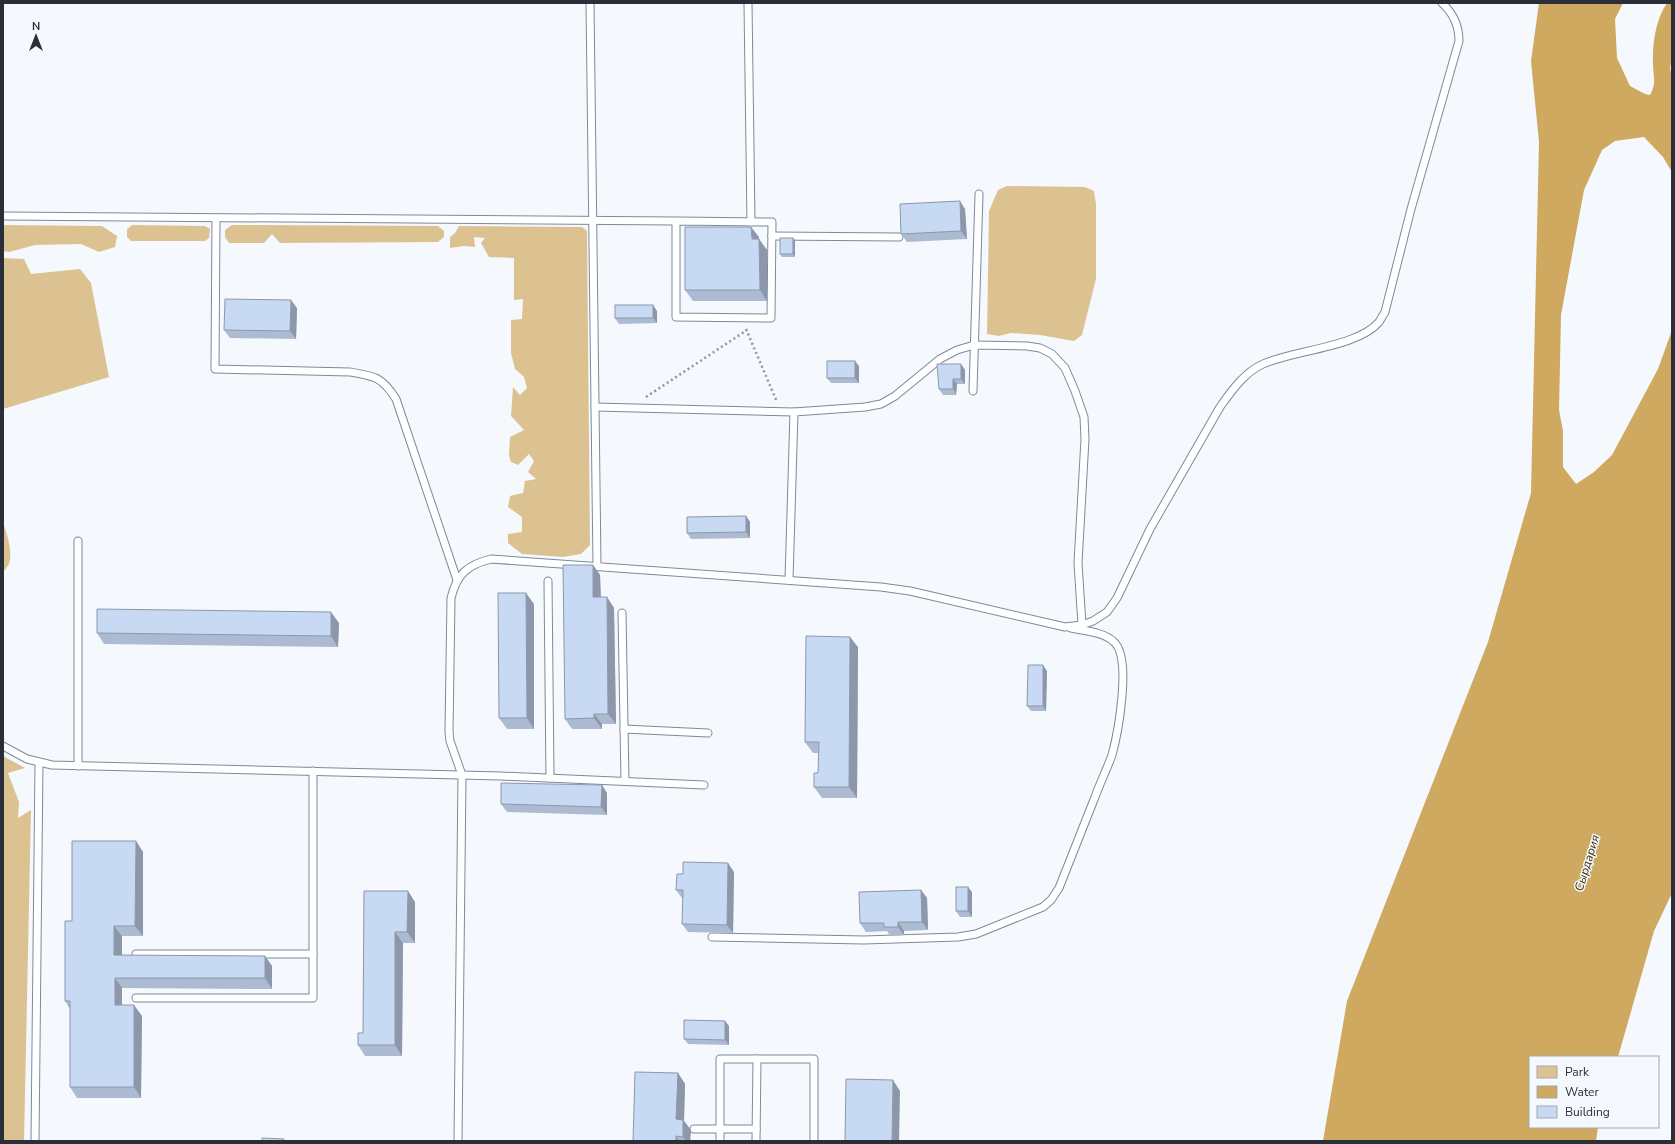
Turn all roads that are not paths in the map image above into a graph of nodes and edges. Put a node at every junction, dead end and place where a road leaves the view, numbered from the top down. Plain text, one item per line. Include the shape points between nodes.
1 (590, 3) edge
2 (748, 3) edge
3 (1442, 3) edge
4 (979, 194) dead end
5 (3, 216) edge
6 (216, 218) junction
7 (592, 220) junction
8 (676, 221) junction
9 (751, 222) junction
10 (772, 236) junction
11 (899, 238) edge
12 (974, 346) junction
13 (973, 391) dead end
14 (595, 407) junction
15 (794, 412) junction
16 (78, 541) dead end
17 (597, 566) junction
18 (457, 580) junction
19 (789, 580) junction
20 (548, 581) dead end
21 (622, 613) dead end
22 (1082, 625) junction
23 (1065, 627) junction
24 (624, 729) junction
25 (708, 733) dead end
26 (3, 746) edge
27 (39, 763) junction
28 (78, 766) junction
29 (313, 771) junction
30 (462, 775) junction
31 (550, 778) junction
32 (625, 781) junction
33 (704, 785) dead end
34 (712, 936) edge
35 (136, 954) edge
36 (313, 954) junction
37 (136, 998) dead end
38 (757, 1059) junction
39 (694, 1129) dead end
40 (720, 1129) junction
41 (756, 1130) junction
42 (35, 1141) edge
43 (458, 1141) edge
44 (720, 1141) edge
45 (756, 1141) edge
46 (814, 1141) edge

1 - 7 lane
2 - 9 lane
3 - 22 lane via 1449,9 1456,22 1459,41 1411,209 1385,312 1378,323 1362,334 1262,364 1234,388 1220,407 1150,529 1118,598 1107,612
4 - 12 lane
5 - 6 lane
6 - 7 lane
6 - 18 lane via 215,368 350,372 379,379 396,399
7 - 8 lane
7 - 14 lane
8 - 9 lane
8 - 10 lane via 676,317 771,318
9 - 10 lane via 772,222
10 - 11 lane
12 - 13 lane
12 - 15 lane via 957,350 940,359 896,396 881,404
12 - 22 lane via 1040,348 1052,354 1065,368 1075,391 1084,417 1085,439 1078,564
14 - 15 lane
14 - 17 lane
15 - 19 lane
16 - 28 lane
17 - 18 lane via 491,559 470,567
17 - 19 lane
18 - 30 lane via 451,598 449,732
19 - 23 lane via 881,586
20 - 31 lane
21 - 24 lane
22 - 23 lane
23 - 34 lane via 1103,635 1114,642 1120,650 1123,682 1112,755 1059,888 1051,900 1043,907 976,934 958,937 864,940
24 - 25 lane
24 - 32 lane
26 - 27 lane
27 - 28 lane
27 - 42 lane
28 - 29 lane
29 - 30 lane
29 - 36 lane
30 - 31 lane
30 - 43 lane
31 - 32 lane
32 - 33 lane
35 - 36 lane
36 - 37 lane via 313,998
38 - 40 lane via 720,1059
38 - 41 lane
38 - 46 lane via 814,1059
39 - 40 lane
40 - 41 lane
40 - 44 lane
41 - 45 lane

